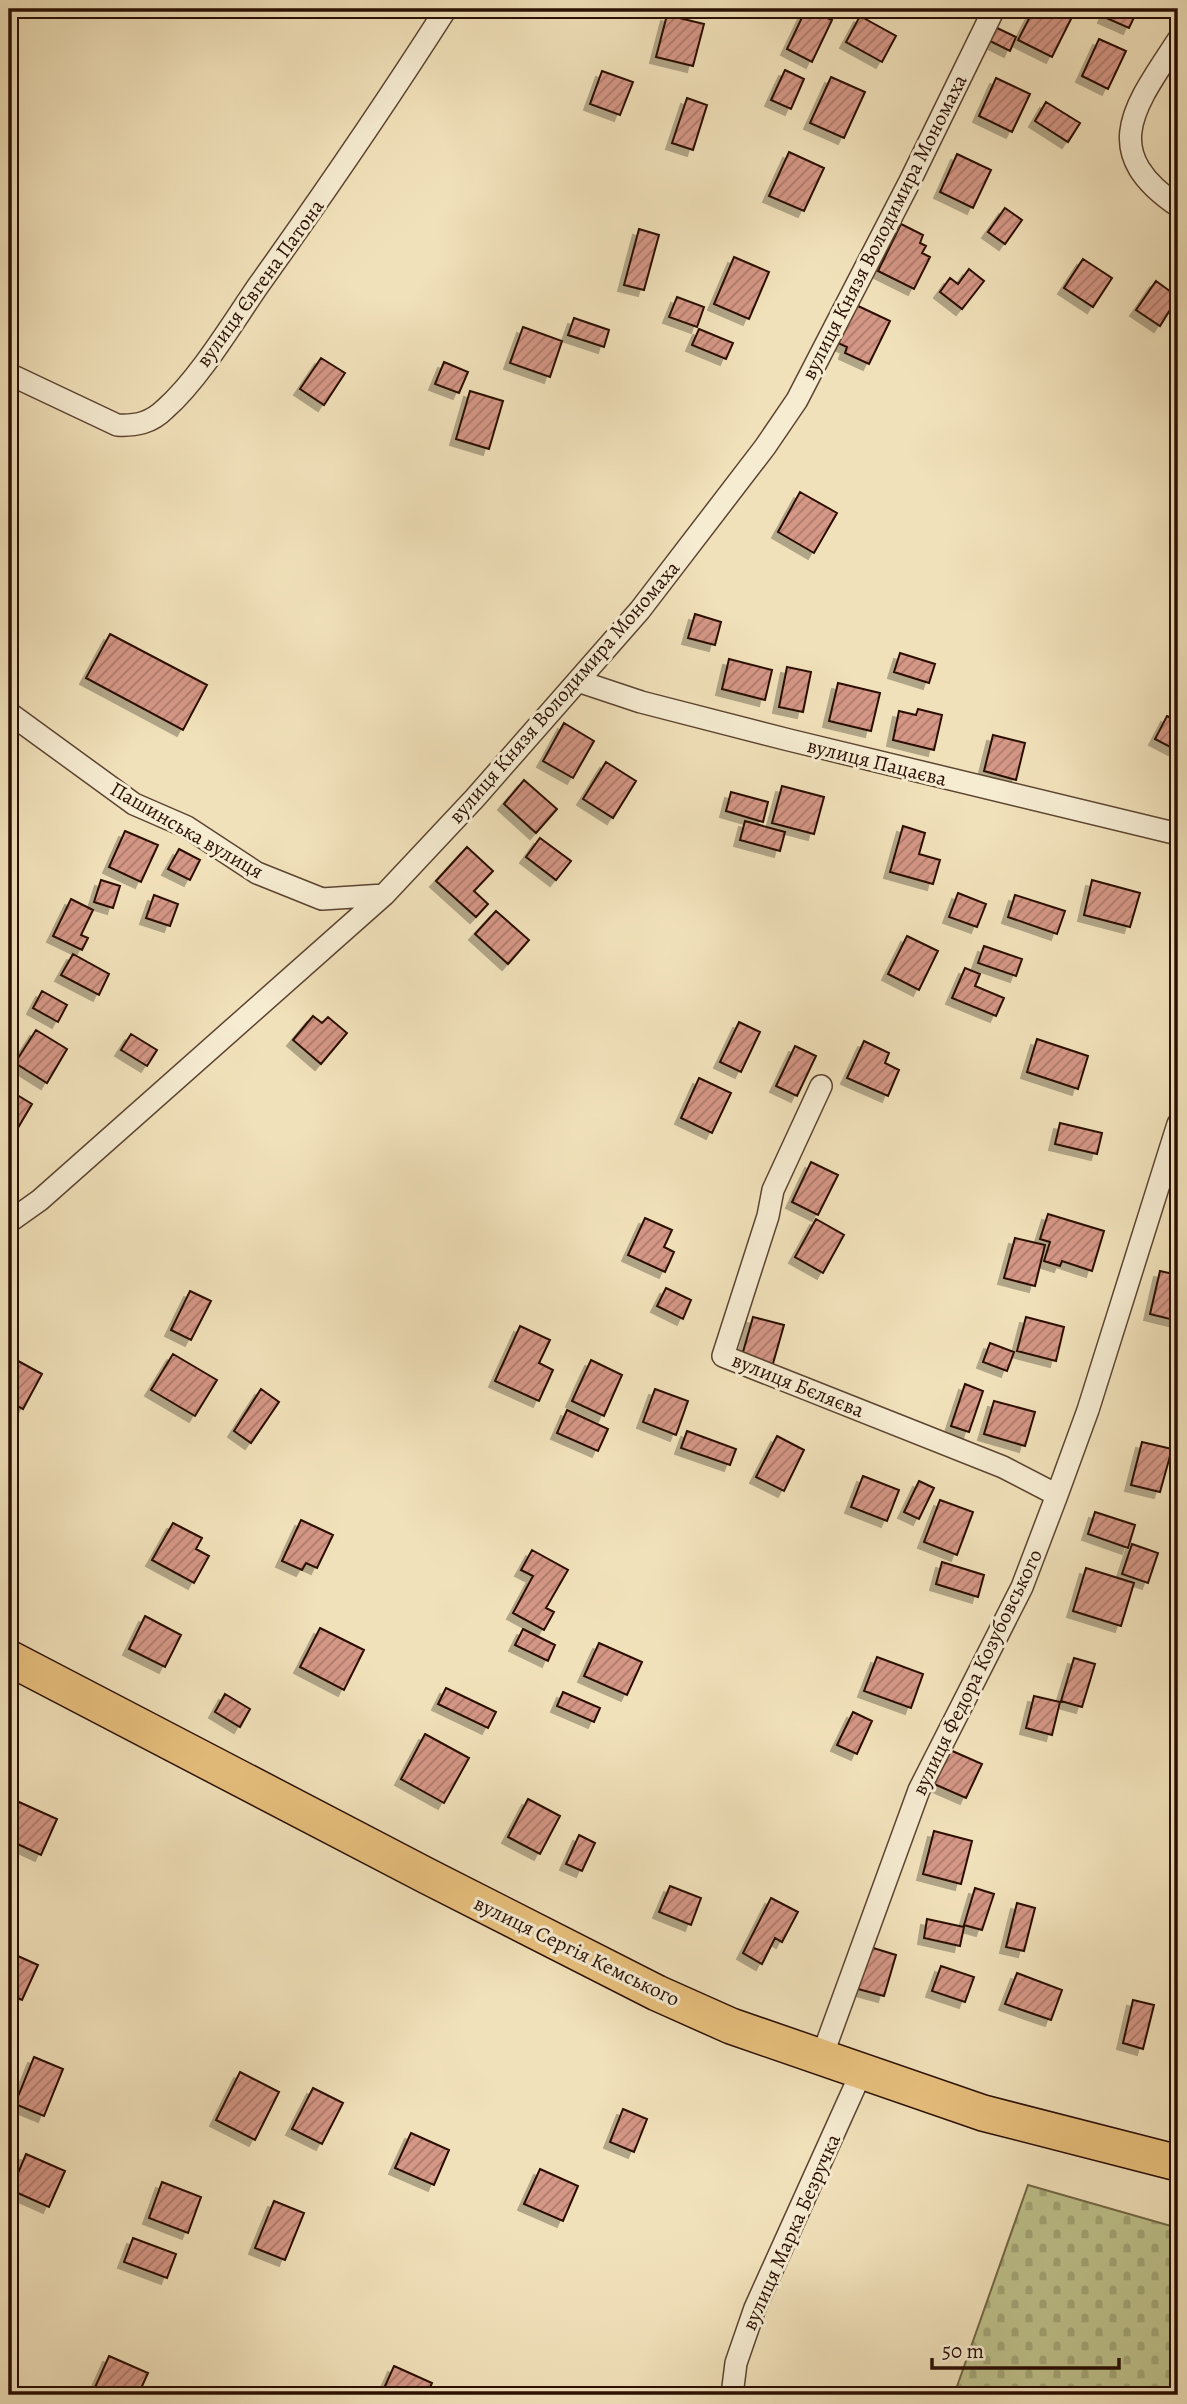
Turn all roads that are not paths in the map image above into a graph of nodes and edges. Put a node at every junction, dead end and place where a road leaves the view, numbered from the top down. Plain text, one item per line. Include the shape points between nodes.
1 (446, 9) edge
2 (993, 9) edge
3 (1178, 40) edge
4 (1178, 206) edge
5 (9, 374) edge
6 (578, 681) junction
7 (9, 713) edge
8 (1178, 834) edge
9 (384, 895) junction
10 (821, 1086) dead end
11 (1178, 1124) edge
12 (9, 1222) edge
13 (1057, 1495) junction
14 (9, 1658) edge
15 (821, 2059) junction
16 (861, 2073) junction
17 (1178, 2163) edge
18 (732, 2395) edge

1 - 5 street, вулиця Євгена Патона via 360,142 167,409 135,426 117,425
2 - 6 street, вулиця Князя Володимира Мономаха via 797,400 640,610
3 - 4 street via 1139,102 1130,127 1132,157 1146,182
6 - 8 street, вулиця Пацаєва via 776,737
6 - 9 street, вулиця Князя Володимира Мономаха
7 - 9 street, Пашинська вулиця via 134,804 187,827 257,873 321,900
9 - 12 street, вулиця Князя Володимира Мономаха via 40,1200
10 - 13 street, вулиця Бєляєва via 773,1190 723,1356 1003,1467
11 - 13 street, вулиця Федора Козубовського
13 - 15 street, вулиця Федора Козубовського via 1022,1587 919,1790
14 - 15 highway, вулиця Сергія Кемського via 657,1993
15 - 16 highway, вулиця Сергія Кемського
16 - 17 highway, вулиця Сергія Кемського via 983,2113
16 - 18 street, вулиця Марка Безручка via 755,2308 736,2363

